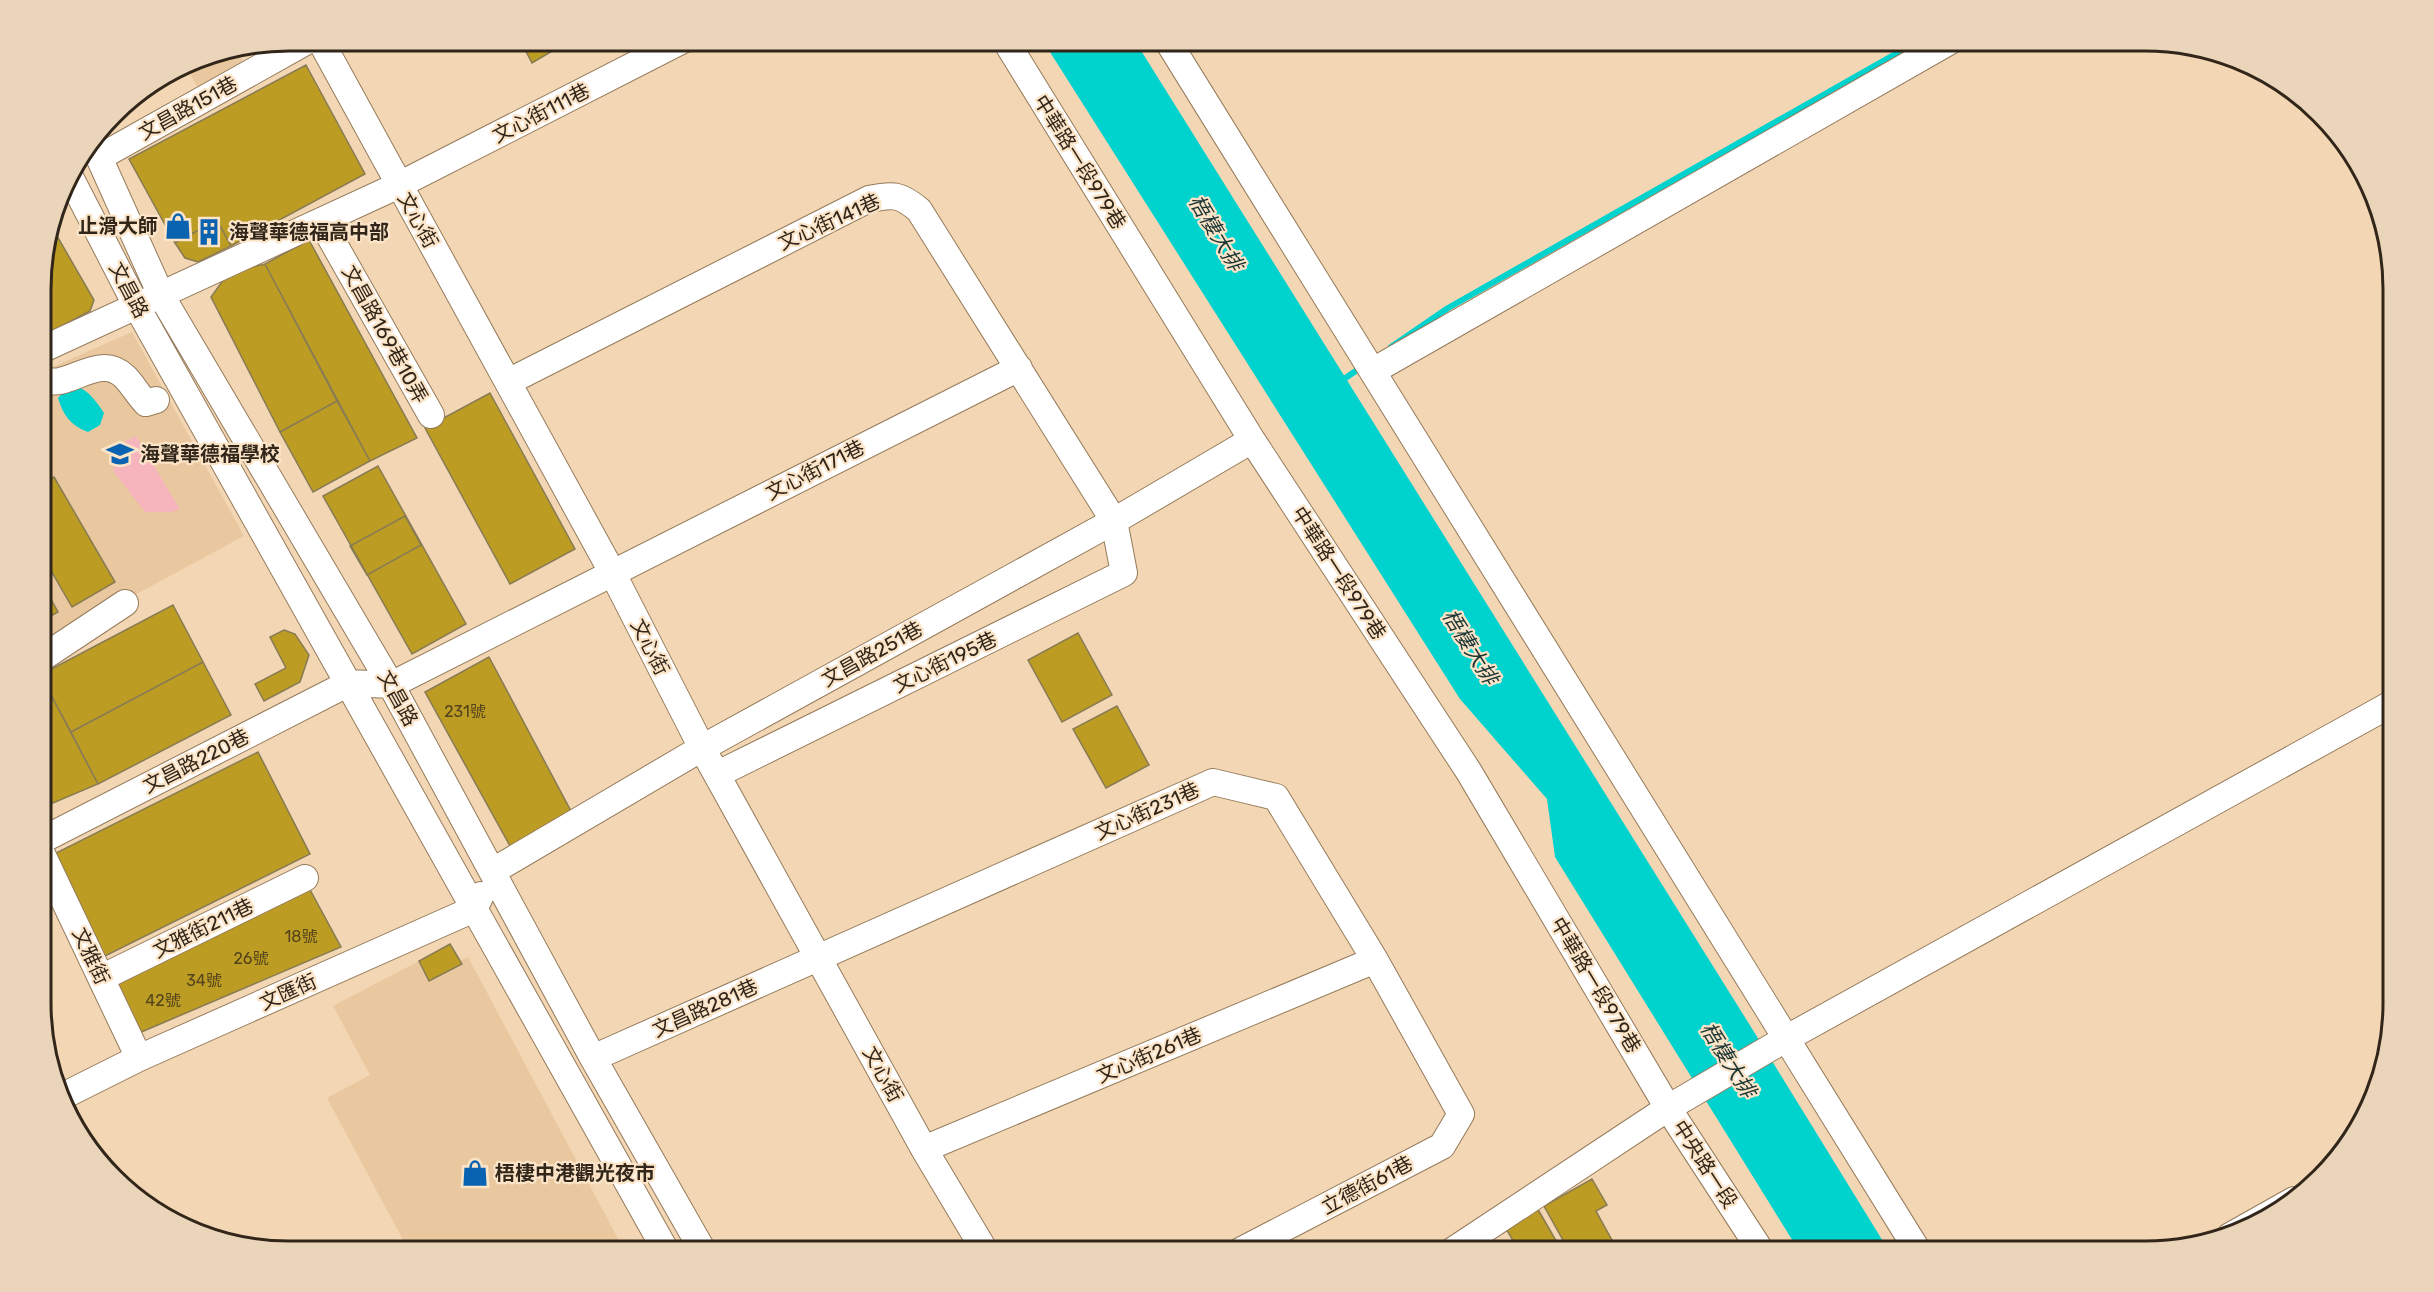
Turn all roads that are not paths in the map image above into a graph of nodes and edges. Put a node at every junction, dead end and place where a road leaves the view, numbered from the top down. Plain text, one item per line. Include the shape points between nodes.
1 (288, 51) edge
2 (326, 51) edge
3 (661, 51) edge
4 (1012, 51) edge
5 (1174, 51) edge
6 (1933, 51) edge
7 (96, 151) edge
8 (399, 185) junction
9 (75, 186) edge
10 (321, 221) junction
11 (162, 295) junction
12 (136, 305) junction
13 (51, 345) edge
14 (1019, 368) junction
15 (1373, 371) junction
16 (51, 381) edge
17 (508, 382) junction
18 (156, 400) dead end
19 (431, 415) dead end
20 (1252, 440) junction
21 (1114, 521) junction
22 (612, 572) junction
23 (125, 603) dead end
24 (51, 652) edge
25 (349, 683) junction
26 (391, 685) junction
27 (2383, 709) edge
28 (702, 748) junction
29 (718, 774) junction
30 (51, 835) edge
31 (493, 871) junction
32 (51, 873) edge
33 (305, 878) dead end
34 (474, 909) junction
35 (818, 957) junction
36 (1375, 960) junction
37 (101, 978) junction
38 (1787, 1038) junction
39 (139, 1059) junction
40 (592, 1059) junction
41 (69, 1093) edge
42 (1668, 1108) junction
43 (1461, 1114) joint
44 (924, 1149) junction
45 (660, 1241) edge
46 (698, 1241) edge
47 (979, 1241) edge
48 (1268, 1241) edge
49 (1467, 1241) edge
50 (1754, 1241) edge
51 (1912, 1241) edge

1 - 7 street, 文昌路151巷
2 - 8 street, 文心街
3 - 8 street, 文心街111巷
4 - 20 street, 中華路一段979巷
5 - 15 street
6 - 15 street
7 - 11 street, 文昌路
8 - 10 street, 文心街111巷
8 - 17 street, 文心街
9 - 12 street, 文昌路
10 - 11 street, 文心街111巷
10 - 19 street, 文昌路169巷10弄
11 - 12 street, 文心街111巷
11 - 26 street, 文昌路
12 - 13 street, 文心街111巷
12 - 25 street, 文昌路
14 - 17 street, 文心街141巷 via 919,210 904,198 889,195 869,199 832,217
14 - 21 street, 文心街141巷
14 - 22 street, 文心街171巷
15 - 38 street
16 - 18 street via 90,369 110,368 125,377 146,402
17 - 22 street, 文心街
20 - 21 street, 文昌路251巷
20 - 42 street, 中華路一段979巷 via 1469,772
21 - 28 street, 文昌路251巷
21 - 29 street, 文心街195巷 via 1124,573
22 - 26 street, 文心街171巷
22 - 28 street, 文心街
23 - 24 street
25 - 26 street
25 - 30 street, 文昌路220巷
25 - 34 street, 文昌路
26 - 31 street, 文昌路
27 - 38 street
28 - 29 street, 文心街
28 - 31 street, 文昌路251巷
29 - 35 street, 文心街
31 - 34 street
31 - 40 street, 文昌路
32 - 37 street, 文雅街
33 - 37 street, 文雅街211巷
34 - 39 street, 文匯街
34 - 45 street, 文昌路
35 - 36 street, 文心街231巷 via 1213,782 1276,797
35 - 40 street, 文昌路281巷
35 - 44 street, 文心街
36 - 43 street, 文心街231巷
36 - 44 street, 文心街261巷
37 - 39 street, 文雅街
38 - 42 street
38 - 51 street
39 - 41 street, 文匯街
40 - 46 street, 文昌路
42 - 49 street
42 - 50 street, 中央路一段
43 - 48 street, 立德街61巷 via 1442,1146
44 - 47 street, 文心街

